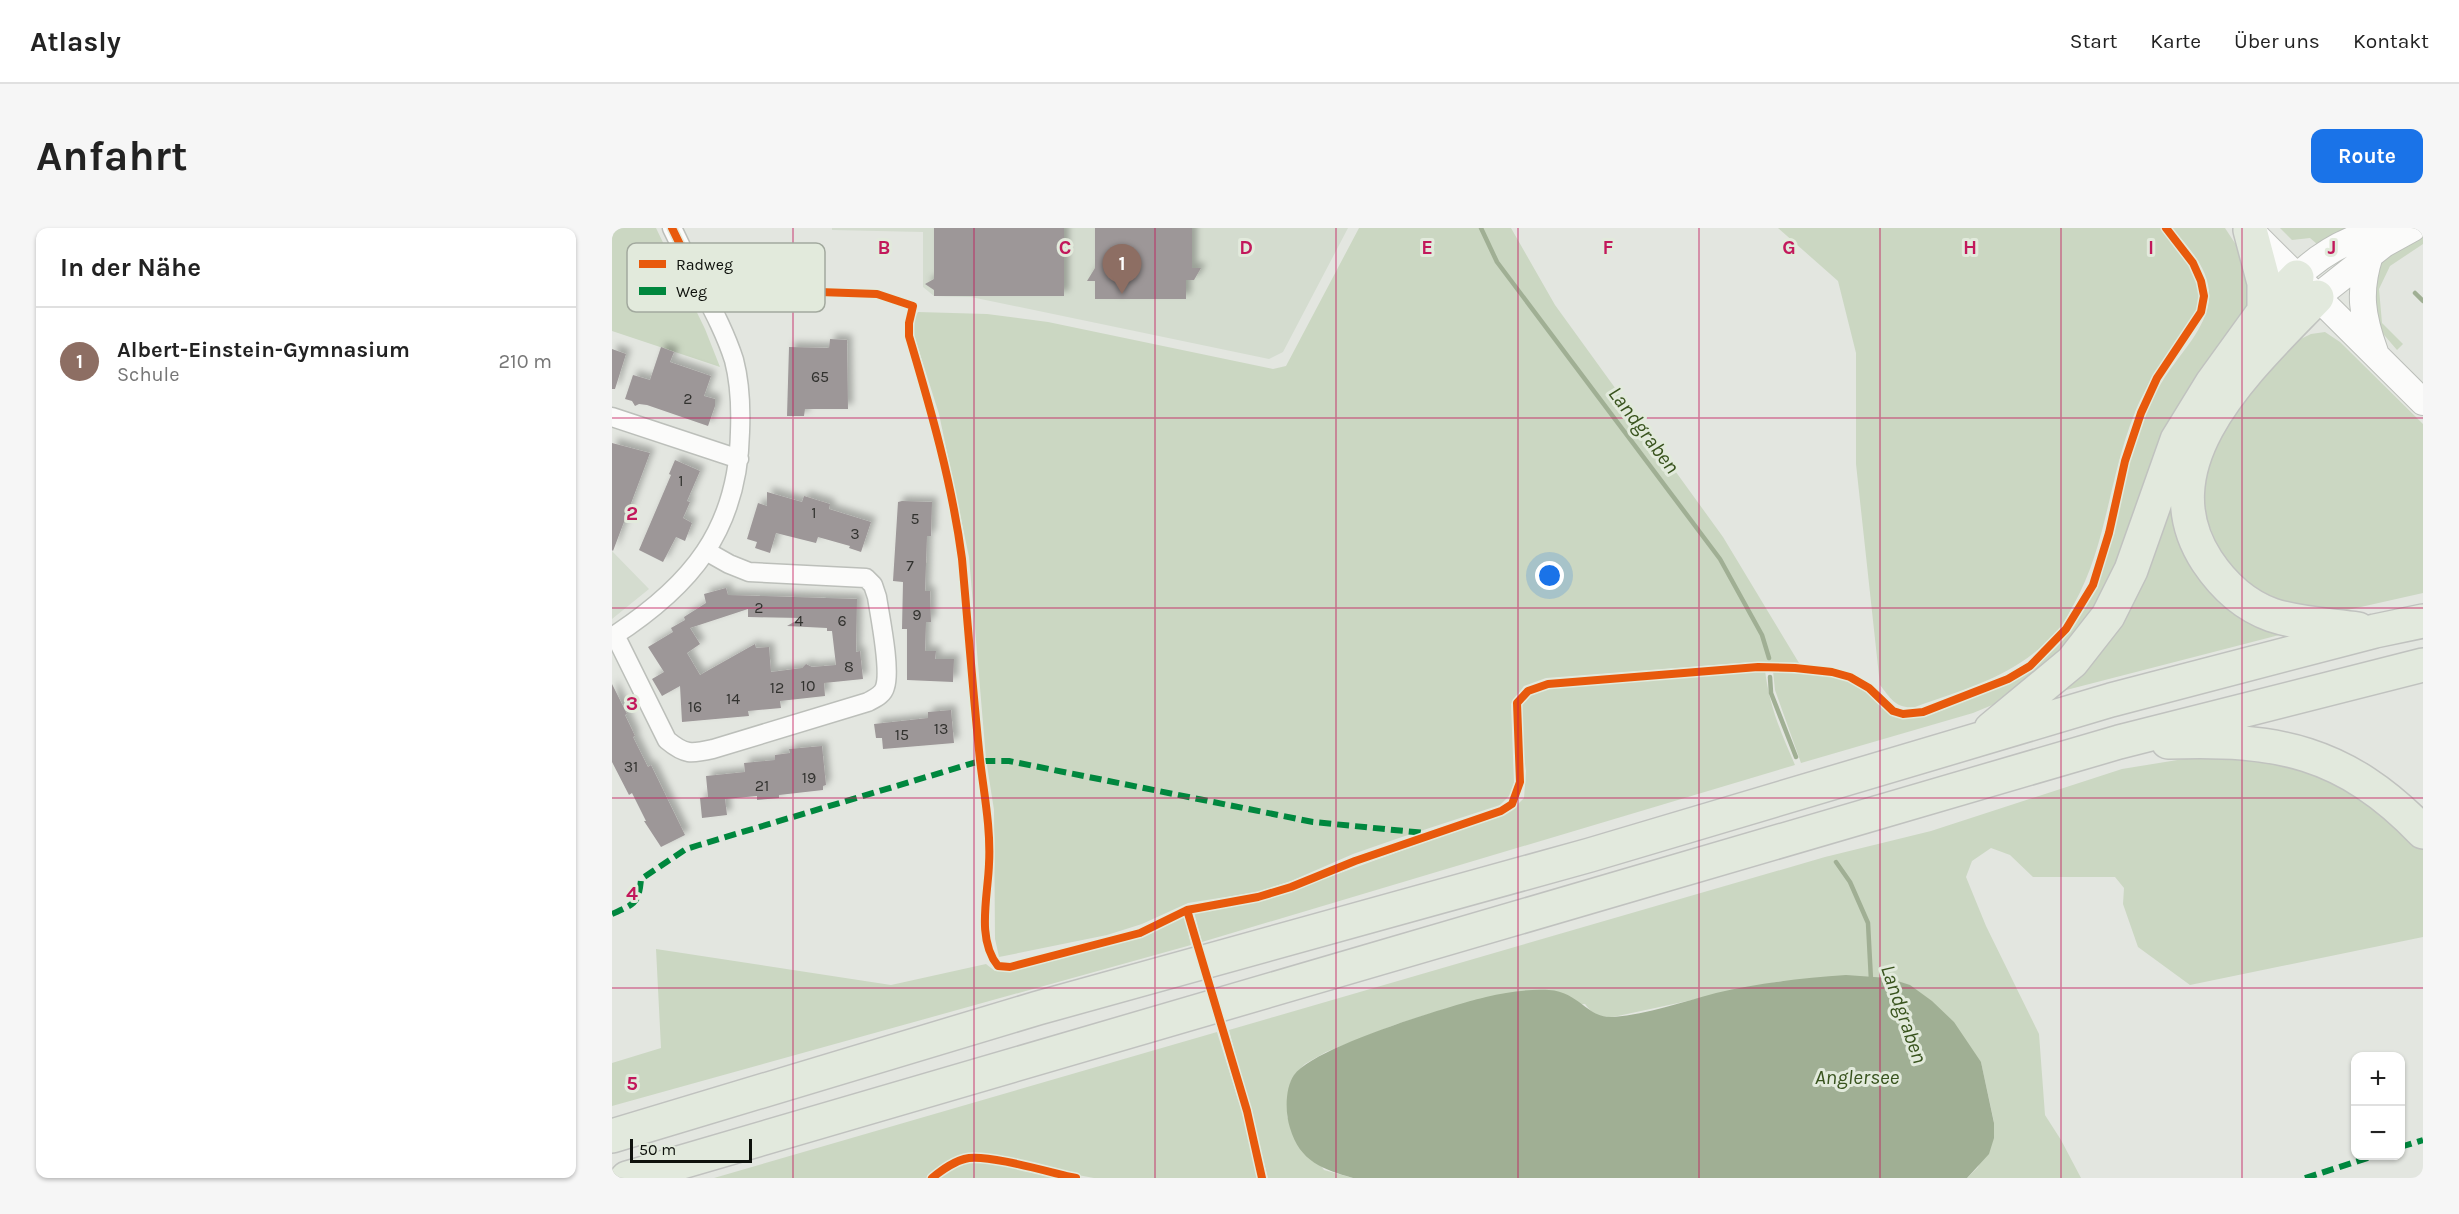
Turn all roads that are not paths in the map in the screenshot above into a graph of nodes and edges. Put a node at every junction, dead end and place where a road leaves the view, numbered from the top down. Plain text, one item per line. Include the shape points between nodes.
1 (672, 228) edge
2 (2391, 228) edge
3 (2413, 228) edge
4 (2249, 229) edge
5 (680, 243) edge
6 (2370, 255) junction
7 (2307, 287) junction
8 (2264, 311) junction
9 (714, 312) edge
10 (2377, 358) junction
11 (2423, 402) edge
12 (612, 417) edge
13 (739, 459) junction
14 (706, 551) junction
15 (2423, 621) edge
16 (2375, 631) junction
17 (613, 636) edge
18 (2423, 664) edge
19 (1979, 739) junction
20 (2119, 742) junction
21 (2423, 832) edge
22 (612, 1136) edge
23 (627, 1178) edge

1 - 5 street
2 - 7 main road via 2323,254
3 - 6 main road
4 - 7 main road
4 - 8 highway via 2264,283
6 - 7 main road
6 - 10 main road via 2361,297
7 - 8 highway
7 - 10 main road
7 - 16 highway via 2206,428 2191,470 2191,525 2213,570 2248,604 2283,618
8 - 19 highway via 2177,440 2131,570 2108,616 2072,662
9 - 13 street via 734,359 741,405
10 - 11 main road
12 - 13 street
13 - 14 street via 730,502
14 - 17 street via 667,598
14 - 17 street via 749,572 866,578 877,597 887,674 880,695 713,749 681,751 668,740
15 - 16 highway
16 - 19 highway
18 - 20 highway
19 - 22 highway via 1590,855 1038,1008
20 - 21 highway via 2230,742 2276,745 2302,752 2327,760 2364,781
20 - 23 highway

